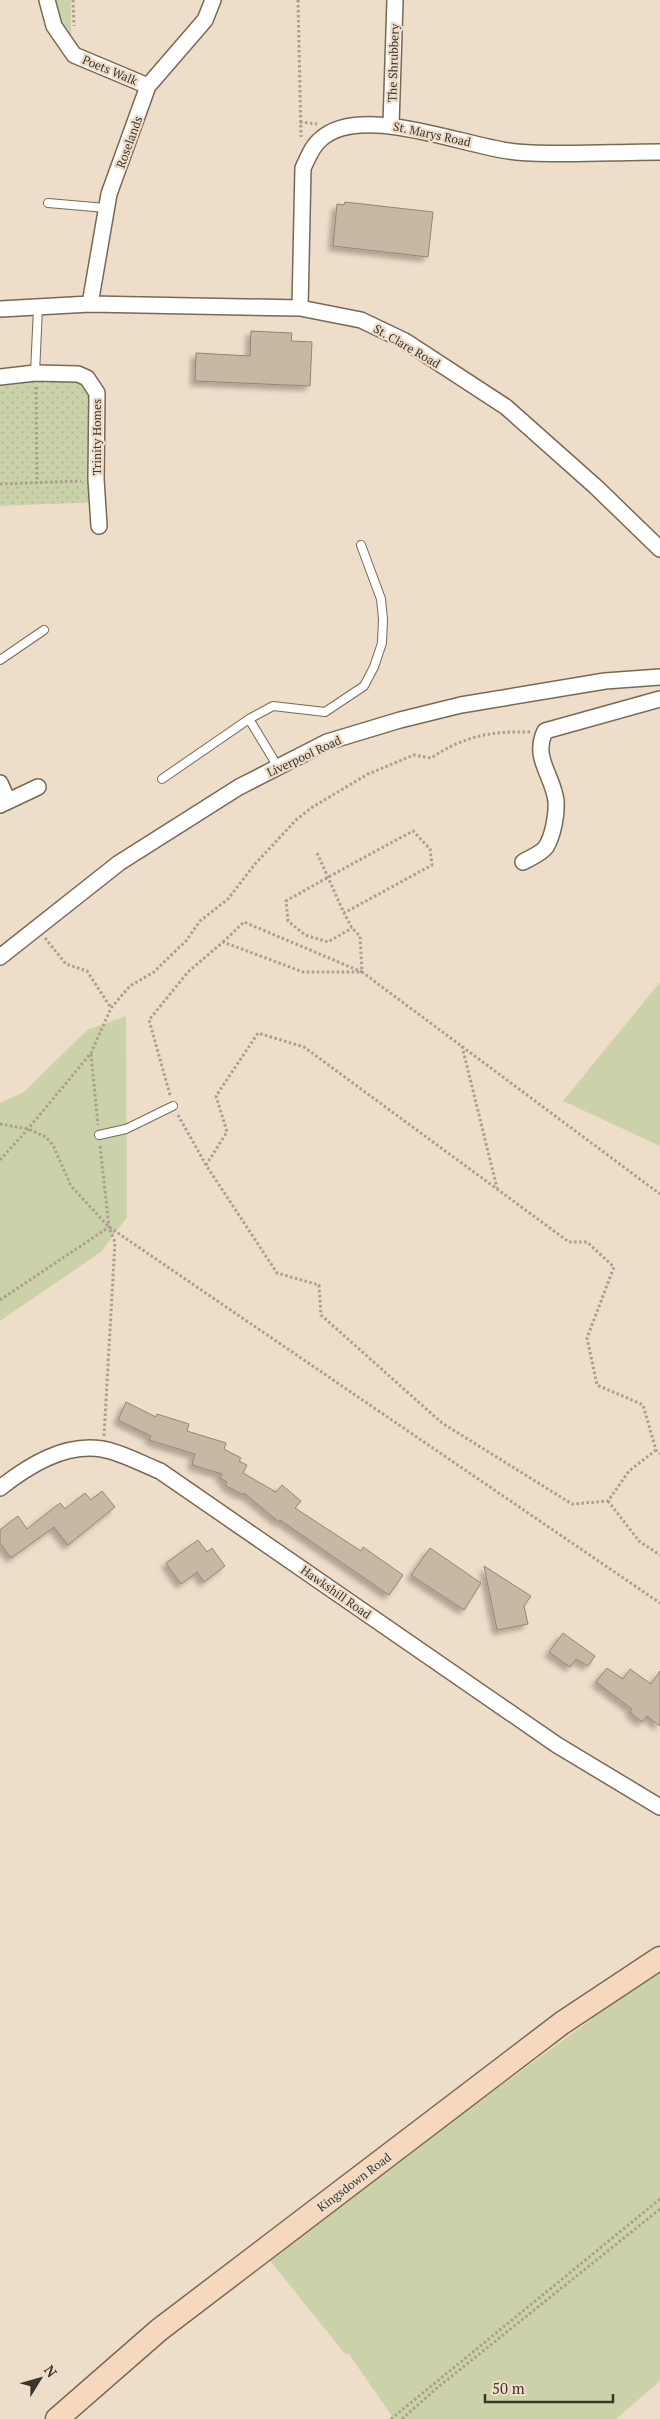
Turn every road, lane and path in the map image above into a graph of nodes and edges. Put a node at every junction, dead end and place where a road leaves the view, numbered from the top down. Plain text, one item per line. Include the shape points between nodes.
1 (47, 0) edge
2 (213, 0) edge
3 (298, 0) edge
4 (395, 0) edge
5 (148, 86) junction
6 (391, 125) junction
7 (660, 152) edge
8 (303, 168) junction
9 (48, 203) dead end
10 (106, 208) junction
11 (90, 304) junction
12 (38, 308) junction
13 (300, 308) junction
14 (0, 309) edge
15 (35, 373) junction
16 (0, 377) edge
17 (96, 480) junction
18 (0, 484) edge
19 (37, 484) junction
20 (100, 526) dead end
21 (360, 545) dead end
22 (660, 549) edge
23 (44, 630) dead end
24 (0, 660) edge
25 (660, 677) edge
26 (660, 699) edge
27 (249, 719) junction
28 (545, 731) junction
29 (278, 767) junction
30 (162, 779) dead end
31 (0, 784) edge
32 (38, 787) dead end
33 (4, 803) edge
34 (316, 853) dead end
35 (523, 862) dead end
36 (328, 877) junction
37 (344, 913) junction
38 (36, 928) junction
39 (352, 928) junction
40 (223, 942) junction
41 (0, 957) edge
42 (362, 972) junction
43 (111, 1008) junction
44 (462, 1046) junction
45 (90, 1053) junction
46 (174, 1106) junction
47 (0, 1124) edge
48 (28, 1130) junction
49 (99, 1135) junction
50 (0, 1160) edge
51 (206, 1165) junction
52 (497, 1189) junction
53 (660, 1194) edge
54 (109, 1228) junction
55 (0, 1300) edge
56 (103, 1449) junction
57 (656, 1450) junction
58 (660, 1454) edge
59 (0, 1488) edge
60 (608, 1501) junction
61 (660, 1556) edge
62 (660, 1602) edge
63 (660, 1807) edge
64 (660, 1958) edge
65 (660, 2199) edge
66 (660, 2209) edge
67 (57, 2419) edge
68 (391, 2419) edge
69 (402, 2419) edge

1 - 5 street, Poets Walk via 54,26 74,55
2 - 5 street, Roselands via 205,20
3 - 8 path
4 - 6 street, The Shrubbery
5 - 10 street, Roselands
6 - 7 street, St. Marys Road via 515,152
6 - 8 street, St. Marys Road via 347,127 333,131 321,138
8 - 13 street, St. Marys Road
9 - 10 lane
10 - 11 street, Roselands
11 - 12 street, St. Clare Road
11 - 13 street, St. Clare Road
12 - 14 street, St. Clare Road
12 - 15 lane
13 - 22 street, St. Clare Road via 360,320 405,342 506,407
15 - 16 street, Trinity Homes
15 - 17 street, Trinity Homes via 78,374 87,378 97,393
15 - 19 path
17 - 19 path
17 - 20 street, Trinity Homes
18 - 19 path
21 - 27 lane via 381,599 383,619 382,643 364,686 325,712 273,706
23 - 24 lane
25 - 29 street, Liverpool Road via 605,681 461,705 328,742
26 - 28 street
27 - 29 lane
27 - 30 lane
28 - 35 street via 539,743 556,801 552,832 545,848
28 - 43 path via 503,731 471,737 452,744 431,758 414,755 368,774 326,799 284,832 228,899 200,921 186,941 154,972 130,986
29 - 38 street, Liverpool Road via 239,787 119,863
31 - 33 street
32 - 33 street
34 - 36 path
36 - 37 path
36 - 37 path via 413,831 430,849 432,865
36 - 39 path via 286,901 288,921 305,935 328,942
37 - 39 path
38 - 41 street, Liverpool Road
38 - 43 path via 66,964 87,971
39 - 42 path via 360,936
40 - 42 path via 302,972
40 - 42 path via 244,922
40 - 46 path via 188,972 149,1020
42 - 44 path
43 - 45 path
44 - 52 path
44 - 53 path
45 - 48 path
45 - 49 path
46 - 49 lane via 126,1129
46 - 51 path
47 - 48 path
48 - 50 path
48 - 54 path via 46,1137 53,1145 71,1186
49 - 54 path
51 - 52 path via 227,1132 216,1096 258,1034 304,1047
51 - 60 path via 277,1274 319,1285 321,1315 442,1423 572,1504
52 - 57 path via 569,1242 587,1242 614,1267 587,1338 597,1385 642,1406
54 - 55 path
54 - 56 path via 115,1242
54 - 62 path
56 - 59 street, Hawkshill Road via 84,1448 54,1454 21,1471
56 - 63 street, Hawkshill Road via 160,1471 557,1745
57 - 58 path
57 - 60 path via 629,1471
60 - 61 path via 639,1541
64 - 67 street, Kingsdown Road via 562,2023 159,2330
65 - 68 path
66 - 69 path

